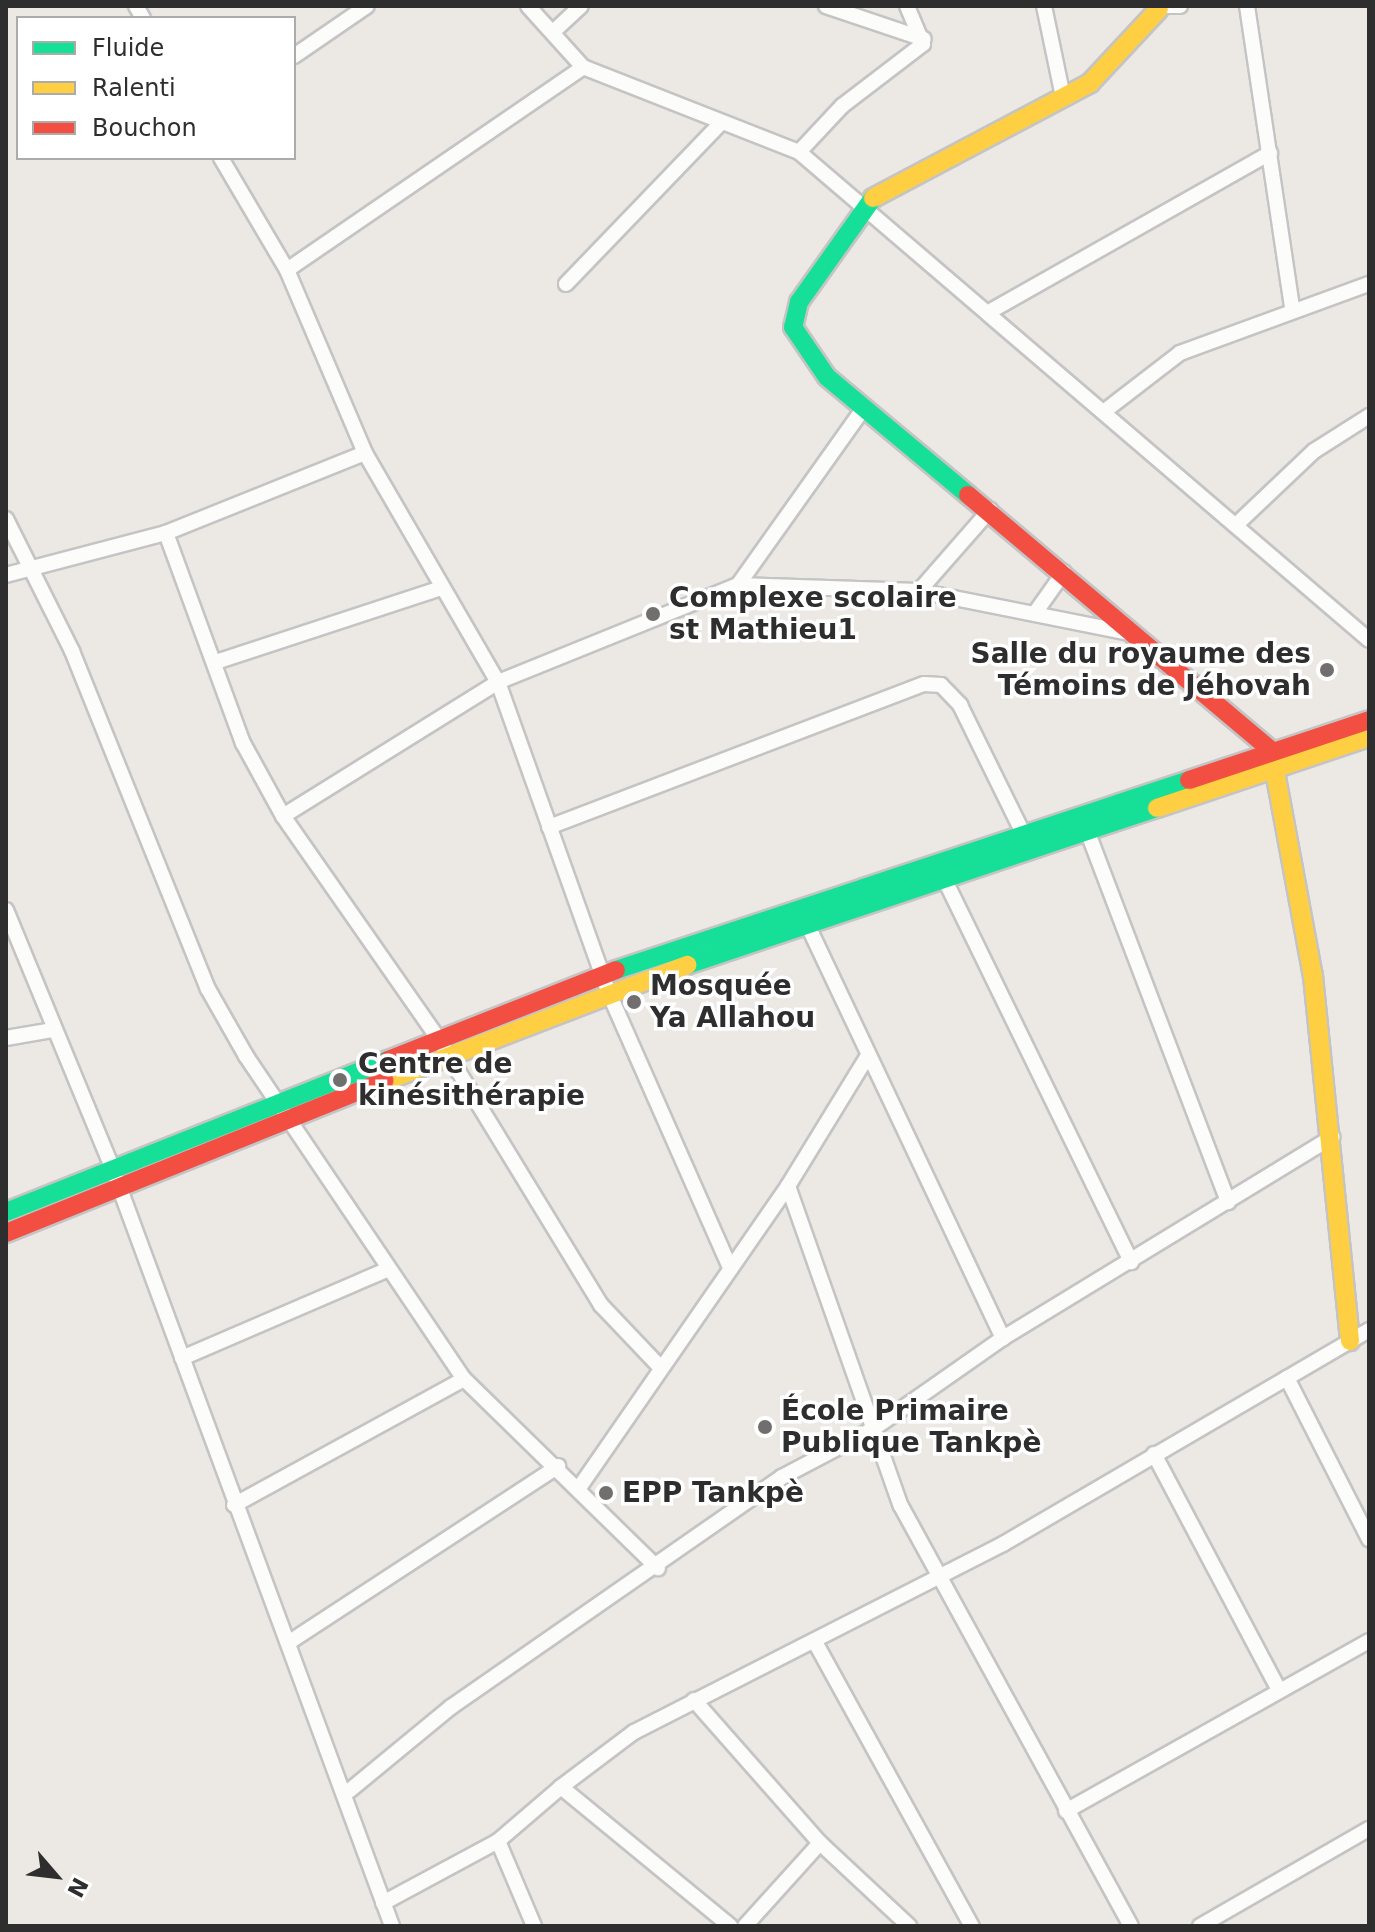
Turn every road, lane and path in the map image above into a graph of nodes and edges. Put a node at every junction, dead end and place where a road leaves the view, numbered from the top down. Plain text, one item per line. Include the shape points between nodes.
1 (367, 6) edge
2 (528, 6) edge
3 (581, 6) edge
4 (826, 6) edge
5 (907, 6) edge
6 (1044, 6) edge
7 (1180, 6) edge
8 (1247, 6) edge
9 (1157, 8) edge
10 (553, 32) junction
11 (924, 39) junction
12 (296, 55) edge
13 (583, 67) junction
14 (1063, 97) junction
15 (719, 125) junction
16 (799, 152) junction
17 (1270, 153) junction
18 (222, 160) edge
19 (862, 204) junction
20 (287, 270) junction
21 (566, 284) dead end
22 (1369, 284) edge
23 (1292, 307) junction
24 (989, 312) junction
25 (864, 408) junction
26 (1106, 410) junction
27 (1369, 416) edge
28 (365, 453) junction
29 (990, 510) junction
30 (6, 519) edge
31 (1236, 525) junction
32 (166, 533) junction
33 (33, 565) junction
34 (1064, 572) junction
35 (6, 575) edge
36 (738, 585) junction
37 (441, 588) junction
38 (919, 591) junction
39 (1035, 613) junction
40 (1141, 635) junction
41 (1369, 640) edge
42 (216, 662) junction
43 (498, 682) junction
44 (1369, 720) edge
45 (1369, 737) edge
46 (1277, 762) junction
47 (283, 816) junction
48 (549, 827) junction
49 (1088, 833) junction
50 (1025, 837) junction
51 (942, 874) junction
52 (6, 910) edge
53 (809, 928) junction
54 (605, 983) junction
55 (53, 1030) junction
56 (6, 1038) edge
57 (438, 1038) junction
58 (446, 1056) junction
59 (867, 1057) junction
60 (288, 1112) junction
61 (1332, 1137) junction
62 (113, 1170) junction
63 (788, 1186) junction
64 (119, 1192) junction
65 (1228, 1202) junction
66 (6, 1212) edge
67 (6, 1233) edge
68 (1131, 1262) junction
69 (730, 1268) junction
70 (384, 1271) junction
71 (1369, 1330) edge
72 (1003, 1338) junction
73 (1350, 1341) junction
74 (182, 1358) junction
75 (661, 1368) junction
76 (1287, 1378) junction
77 (464, 1379) junction
78 (873, 1429) junction
79 (1154, 1454) junction
80 (558, 1466) junction
81 (581, 1485) junction
82 (234, 1505) junction
83 (1369, 1539) edge
84 (658, 1568) junction
85 (940, 1577) junction
86 (1369, 1641) edge
87 (815, 1642) junction
88 (288, 1643) junction
89 (1278, 1688) junction
90 (694, 1700) junction
91 (561, 1787) junction
92 (349, 1791) junction
93 (1066, 1811) junction
94 (1368, 1833) edge
95 (498, 1841) junction
96 (820, 1843) junction
97 (383, 1903) junction
98 (392, 1926) edge
99 (534, 1926) edge
100 (730, 1926) edge
101 (745, 1926) edge
102 (909, 1926) edge
103 (972, 1926) edge
104 (1131, 1926) edge
105 (1200, 1926) edge

1 - 12 street
2 - 10 street
3 - 10 street
4 - 11 street
5 - 11 street
6 - 14 street
7 - 9 street
8 - 17 street
9 - 14 main road via 1110,67
10 - 13 street
11 - 16 street
13 - 15 street
13 - 20 street
14 - 19 main road
15 - 16 street
15 - 21 street
16 - 19 street
17 - 23 street
17 - 24 street
18 - 20 street
19 - 24 street
19 - 25 main road via 799,302 793,327 811,360
20 - 28 street
22 - 23 street
23 - 26 street via 1180,353
24 - 26 street
25 - 29 main road
25 - 36 street
26 - 31 street
27 - 31 street via 1314,451
28 - 32 street
28 - 37 street
29 - 34 main road
29 - 38 street
30 - 33 street
31 - 41 street
32 - 33 street
32 - 42 street
33 - 35 street
33 - 60 street via 208,989
34 - 39 street
34 - 40 main road
36 - 38 street
36 - 43 street
37 - 42 street
37 - 43 street
38 - 39 street
39 - 40 street
40 - 46 main road
42 - 47 street via 243,743
43 - 47 street
43 - 48 street
44 - 46 main road
45 - 46 main road
46 - 49 main road
46 - 50 main road
46 - 61 main road
47 - 57 street
48 - 50 street via 924,684 941,685 960,705
48 - 54 street
49 - 51 main road
49 - 65 street
50 - 51 main road
51 - 53 main road
51 - 54 main road
51 - 68 street
52 - 55 street
53 - 54 main road
53 - 59 street
54 - 57 main road
54 - 58 main road
54 - 69 street
55 - 56 street
55 - 62 street
57 - 58 street
57 - 60 main road
58 - 60 main road
58 - 75 street via 601,1305
59 - 63 street
59 - 72 street
60 - 62 main road
60 - 64 main road
60 - 70 street
61 - 65 street
61 - 73 main road
62 - 64 street
62 - 66 main road
63 - 69 street
63 - 78 street
64 - 67 main road
64 - 74 street
65 - 68 street
68 - 72 street
69 - 75 street
70 - 74 street
70 - 77 street
71 - 73 street
72 - 78 street
73 - 76 street
74 - 82 street
75 - 81 street
76 - 79 street
76 - 83 street
77 - 80 street
77 - 82 street
78 - 84 street via 782,1477
78 - 85 street via 901,1506
79 - 85 street
79 - 89 street
80 - 81 street
80 - 88 street
81 - 84 street
82 - 88 street
84 - 92 street via 451,1707
85 - 87 street
85 - 93 street
86 - 89 street
87 - 90 street
87 - 103 street
88 - 92 street
89 - 93 street
90 - 91 street via 634,1732
90 - 96 street
91 - 95 street
91 - 100 street
92 - 97 street
93 - 104 street
94 - 105 street
95 - 97 street
95 - 99 street
96 - 101 street
96 - 102 street
97 - 98 street

